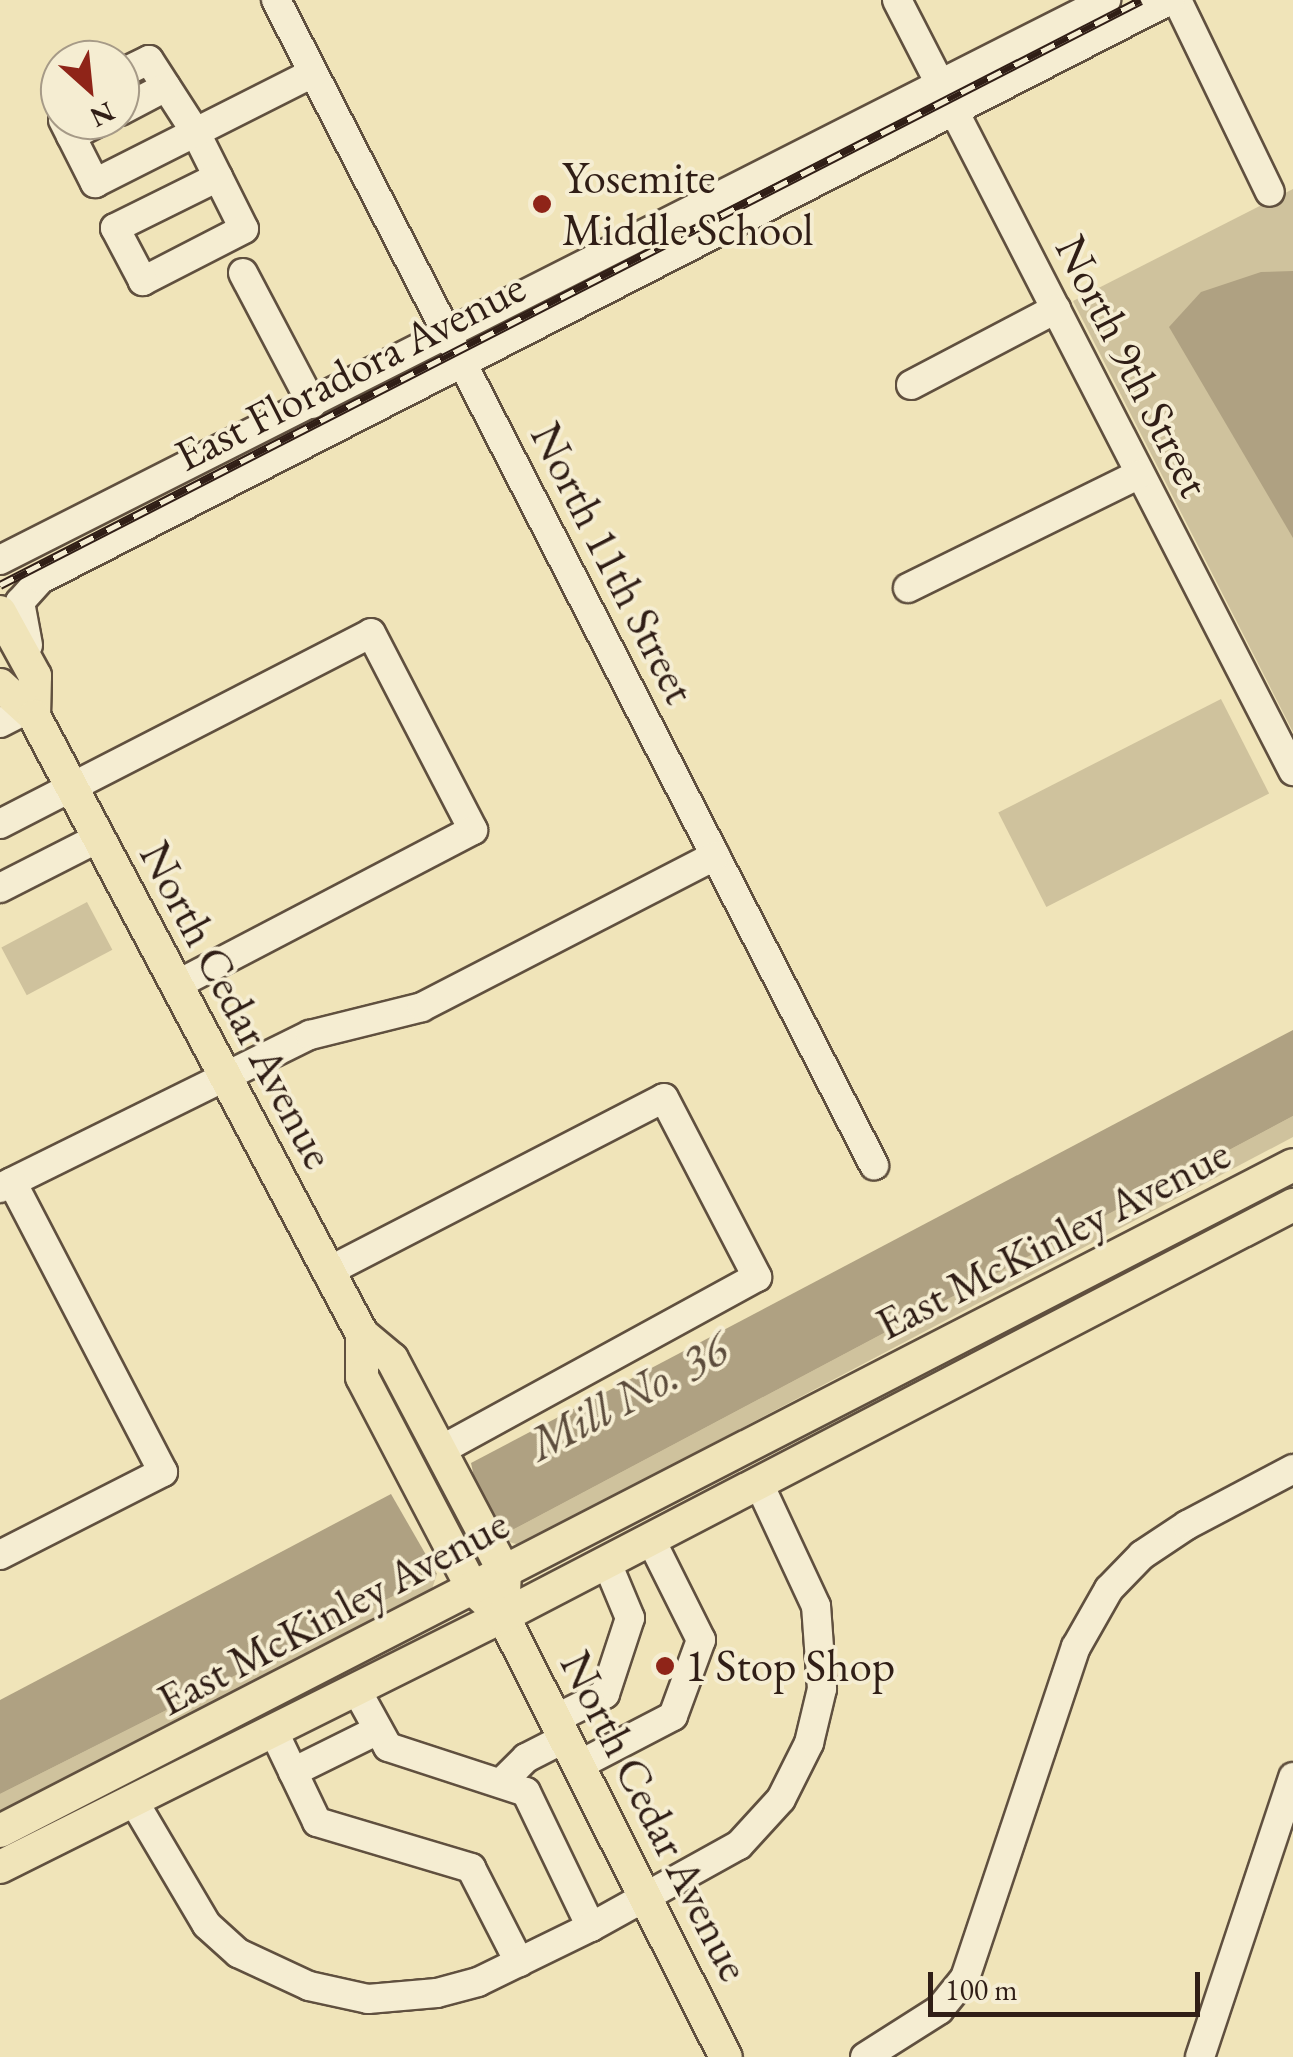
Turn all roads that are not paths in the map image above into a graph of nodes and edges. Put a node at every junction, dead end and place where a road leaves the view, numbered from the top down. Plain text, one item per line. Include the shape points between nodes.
1 (276, 0) edge
2 (897, 0) edge
3 (1106, 0) edge
4 (1173, 0) edge
5 (140, 64) edge
6 (313, 73) junction
7 (166, 87) junction
8 (948, 97) junction
9 (140, 101) edge
10 (196, 133) junction
11 (72, 140) edge
12 (218, 177) junction
13 (95, 183) junction
14 (1270, 192) dead end
15 (115, 228) junction
16 (243, 273) dead end
17 (1056, 310) junction
18 (455, 348) junction
19 (912, 384) dead end
20 (312, 404) junction
21 (1140, 474) junction
22 (0, 560) edge
23 (908, 588) dead end
24 (0, 612) edge
25 (35, 676) junction
26 (0, 685) edge
27 (20, 716) edge
28 (1293, 771) edge
29 (70, 786) junction
30 (0, 824) edge
31 (98, 838) junction
32 (715, 856) junction
33 (0, 888) edge
34 (176, 985) junction
35 (225, 1077) junction
36 (874, 1165) dead end
37 (1293, 1165) edge
38 (6, 1185) edge
39 (1293, 1205) edge
40 (326, 1272) junction
41 (362, 1334) junction
42 (960, 1338) junction
43 (837, 1443) junction
44 (448, 1464) junction
45 (1293, 1469) edge
46 (758, 1484) junction
47 (651, 1540) junction
48 (0, 1554) edge
49 (498, 1560) junction
50 (607, 1562) junction
51 (467, 1578) junction
52 (504, 1616) junction
53 (356, 1688) junction
54 (273, 1730) junction
55 (378, 1730) junction
56 (566, 1741) junction
57 (294, 1772) junction
58 (1293, 1778) edge
59 (504, 1780) junction
60 (133, 1800) junction
61 (0, 1831) edge
62 (0, 1867) edge
63 (646, 1898) junction
64 (591, 1927) junction
65 (519, 1962) junction
66 (726, 2057) edge
67 (865, 2057) edge
68 (1200, 2057) edge

1 - 6 street, North 11th Street
2 - 8 street, North 9th Street
3 - 8 street, East Floradora Avenue
4 - 8 street, East Floradora Avenue
4 - 14 street
5 - 7 street via 149,60
6 - 10 street
6 - 18 street, North 11th Street
7 - 9 street
7 - 10 street
8 - 17 street, North 9th Street
8 - 18 street, East Floradora Avenue
10 - 12 street
10 - 13 street
11 - 13 street
12 - 15 street
12 - 15 street via 244,229 143,281
13 - 15 street
16 - 20 street
17 - 19 street
17 - 21 street, North 9th Street
18 - 20 street, East Floradora Avenue
18 - 25 street, East Floradora Avenue via 41,580 20,602 19,615
18 - 32 street, North 11th Street
20 - 22 street, East Floradora Avenue
21 - 23 street
21 - 28 street, North 9th Street
24 - 25 main road
25 - 27 main road, North Cedar Avenue
26 - 27 main road, North Cedar Avenue
27 - 29 main road, North Cedar Avenue
29 - 30 street
29 - 31 main road, North Cedar Avenue
29 - 34 street via 371,633 473,830
31 - 33 street
31 - 34 main road, North Cedar Avenue
32 - 35 street via 422,1007 310,1035
32 - 36 street, North 11th Street
34 - 35 main road, North Cedar Avenue
35 - 38 street
35 - 40 main road, North Cedar Avenue
37 - 42 main road, East McKinley Avenue
38 - 48 street via 163,1472
39 - 43 main road, East McKinley Avenue
40 - 41 main road, North Cedar Avenue
40 - 44 street via 664,1098 757,1277
41 - 44 main road, North Cedar Avenue via 392,1359
41 - 51 main road, North Cedar Avenue via 362,1377
42 - 43 main road via 906,1386 850,1416
42 - 49 main road, East McKinley Avenue
43 - 46 main road, East McKinley Avenue
44 - 49 main road, North Cedar Avenue
45 - 67 street via 1187,1525 1142,1555 1110,1589 1076,1646 965,1978 940,2010
46 - 47 main road, East McKinley Avenue
46 - 63 street via 816,1606 824,1661 818,1714 796,1770 764,1822 712,1864
47 - 50 main road, East McKinley Avenue
47 - 56 street via 701,1640 673,1716
49 - 51 main road, East McKinley Avenue
49 - 52 main road, North Cedar Avenue
50 - 52 main road, East McKinley Avenue
50 - 56 street via 630,1618 605,1694
51 - 52 main road, North Cedar Avenue
51 - 61 main road, East McKinley Avenue
52 - 53 main road, East McKinley Avenue
52 - 56 main road, North Cedar Avenue
53 - 54 main road, East McKinley Avenue
53 - 55 street
54 - 57 street
54 - 60 main road, East McKinley Avenue
55 - 57 street
55 - 59 street via 388,1748
56 - 59 street via 526,1758
56 - 63 main road, North Cedar Avenue
57 - 65 street via 317,1822 472,1868
58 - 68 street
59 - 64 street via 526,1792
60 - 62 main road, East McKinley Avenue
60 - 65 street via 207,1925 271,1972 327,1990 394,2000 478,1982
63 - 64 street
63 - 66 main road, North Cedar Avenue
64 - 65 street

